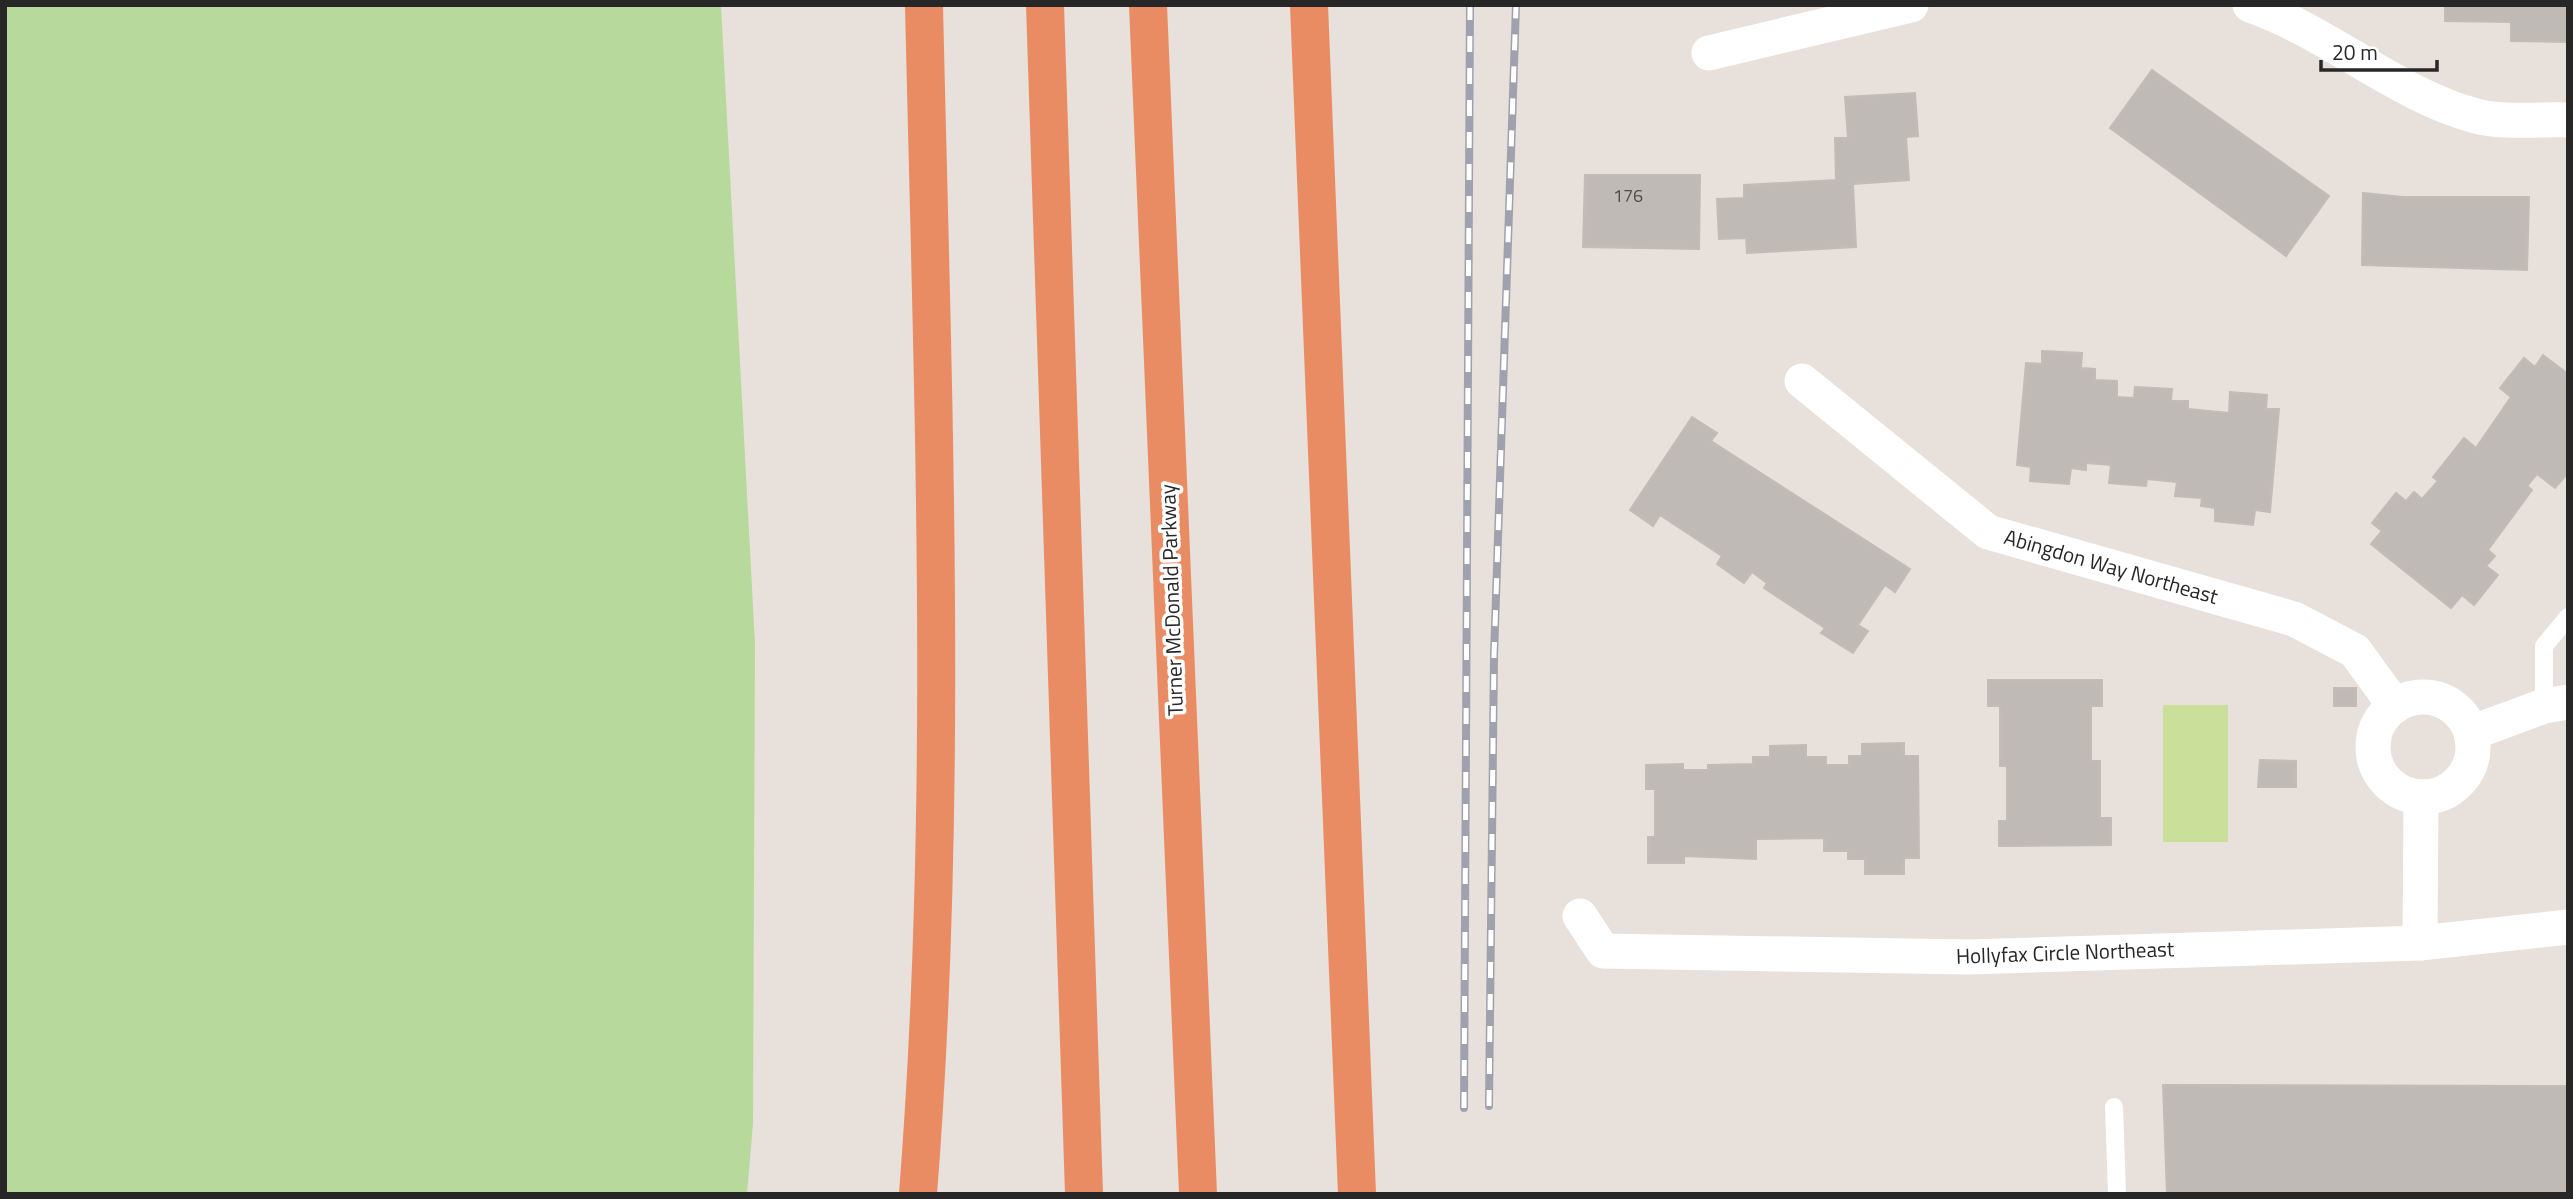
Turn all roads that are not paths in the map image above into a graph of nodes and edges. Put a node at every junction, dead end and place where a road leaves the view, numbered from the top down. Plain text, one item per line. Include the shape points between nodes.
1 (924, 5) edge
2 (1045, 5) edge
3 (1148, 5) edge
4 (1309, 5) edge
5 (1911, 5) edge
6 (2250, 5) edge
7 (1709, 53) dead end
8 (2568, 120) edge
9 (1802, 381) dead end
10 (2568, 617) edge
11 (2556, 704) edge
12 (2395, 706) junction
13 (2471, 733) junction
14 (2421, 797) junction
15 (1580, 916) dead end
16 (2568, 927) edge
17 (2420, 943) junction
18 (930, 1044) junction
19 (2114, 1107) dead end
20 (918, 1194) edge
21 (945, 1194) edge
22 (1084, 1194) edge
23 (1198, 1194) edge
24 (1357, 1194) edge
25 (2117, 1194) edge

1 - 18 highway via 937,572
2 - 22 highway
3 - 23 highway, Turner McDonald Parkway
4 - 24 highway
5 - 7 street
6 - 8 street via 2289,19 2428,99 2479,117
9 - 12 street, Abingdon Way Northeast via 1988,532 2294,619 2355,651
10 - 11 lane via 2544,646
11 - 13 street
12 - 13 street via 2427,697 2444,702 2458,711
12 - 14 street via 2375,730 2374,761 2392,787
13 - 14 street via 2472,758 2465,775 2439,795
14 - 17 street
15 - 17 street, Hollyfax Circle Northeast via 1603,951 1968,957
16 - 17 street, Hollyfax Circle Northeast
18 - 20 highway
18 - 21 highway
19 - 25 lane

